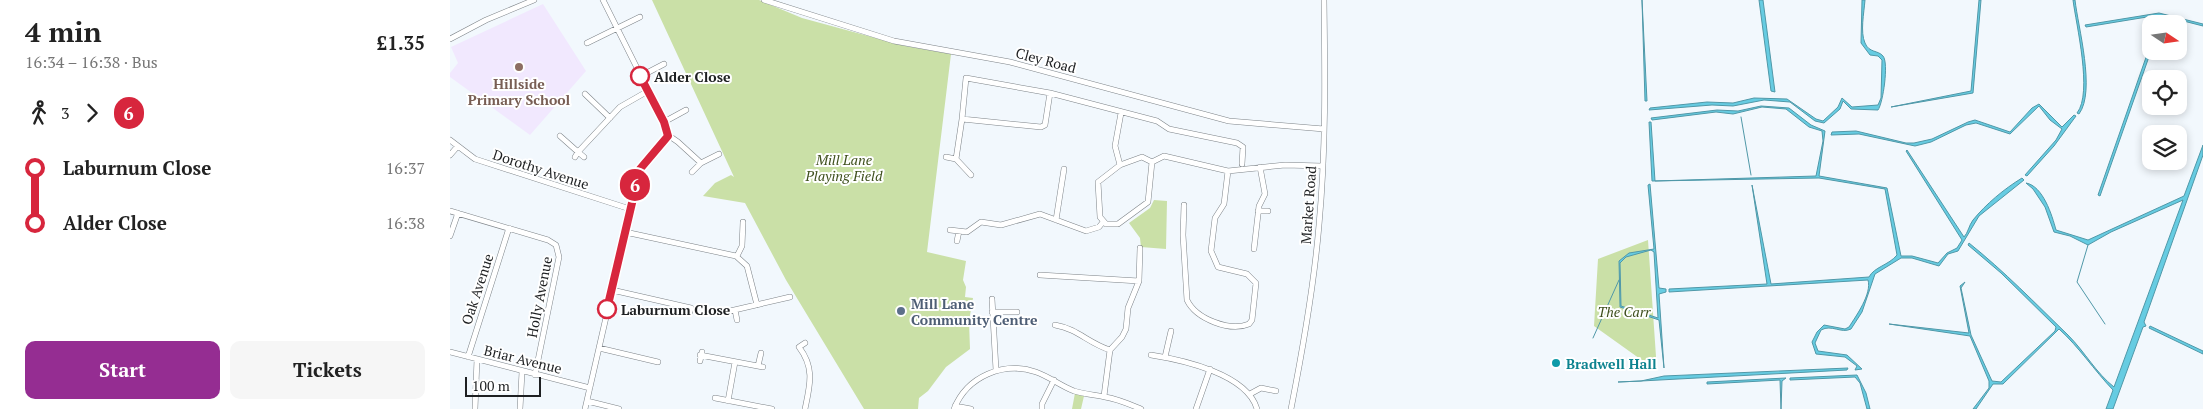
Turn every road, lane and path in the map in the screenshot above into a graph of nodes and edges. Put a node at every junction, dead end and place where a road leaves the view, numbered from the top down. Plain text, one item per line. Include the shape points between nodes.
1 (534, 0) edge
2 (603, 0) edge
3 (764, 0) edge
4 (1324, 0) edge
5 (640, 18) dead end
6 (617, 28) junction
7 (450, 39) edge
8 (587, 44) dead end
9 (664, 64) dead end
10 (640, 76) junction
11 (648, 91) junction
12 (1050, 93) junction
13 (585, 95) dead end
14 (686, 110) dead end
15 (1122, 113) junction
16 (610, 118) junction
17 (962, 119) junction
18 (664, 122) junction
19 (1324, 129) junction
20 (560, 136) dead end
21 (668, 136) junction
22 (450, 140) edge
23 (457, 147) junction
24 (577, 154) junction
25 (719, 154) dead end
26 (450, 155) edge
27 (584, 157) dead end
28 (946, 157) dead end
29 (956, 159) junction
30 (1152, 162) junction
31 (701, 163) junction
32 (1242, 164) dead end
33 (1120, 165) junction
34 (1322, 166) junction
35 (1260, 167) junction
36 (1064, 169) dead end
37 (1228, 171) junction
38 (692, 172) dead end
39 (970, 175) dead end
40 (1184, 205) dead end
41 (630, 209) junction
42 (450, 211) edge
43 (1258, 211) junction
44 (1268, 212) dead end
45 (458, 213) junction
46 (1056, 220) junction
47 (743, 222) dead end
48 (1103, 222) junction
49 (509, 228) junction
50 (950, 230) dead end
51 (958, 231) junction
52 (625, 232) junction
53 (450, 236) edge
54 (957, 241) dead end
55 (1140, 248) dead end
56 (1254, 249) dead end
57 (737, 256) junction
58 (1040, 275) dead end
59 (1139, 281) junction
60 (612, 290) junction
61 (790, 297) dead end
62 (992, 299) dead end
63 (757, 304) junction
64 (691, 308) dead end
65 (992, 312) junction
66 (1016, 312) dead end
67 (737, 320) dead end
68 (1055, 324) dead end
69 (1170, 331) dead end
70 (805, 342) dead end
71 (599, 348) junction
72 (1110, 350) junction
73 (450, 352) edge
74 (761, 353) dead end
75 (1151, 355) dead end
76 (701, 356) dead end
77 (468, 357) junction
78 (1166, 357) junction
79 (477, 359) junction
80 (658, 362) dead end
81 (735, 362) junction
82 (1210, 369) junction
83 (996, 370) junction
84 (522, 372) junction
85 (536, 375) junction
86 (1054, 380) junction
87 (590, 388) junction
88 (1276, 391) dead end
89 (1250, 394) junction
90 (1104, 396) junction
91 (715, 398) dead end
92 (728, 400) junction
93 (586, 401) junction
94 (955, 407) edge
95 (475, 409) edge
96 (520, 409) edge
97 (585, 409) edge
98 (619, 409) edge
99 (772, 409) edge
100 (805, 409) edge
101 (971, 409) edge
102 (1042, 409) edge
103 (1140, 409) edge
104 (1196, 409) edge
105 (1257, 409) edge
106 (1291, 409) edge

1 - 7 street
2 - 6 street
3 - 19 street, Cley Road via 894,41 1010,62 1229,121
4 - 19 street, Market Road
5 - 6 street
6 - 8 street
6 - 10 street
9 - 10 street
10 - 11 street
11 - 16 street
11 - 18 street
12 - 15 street
12 - 17 street via 1042,127
12 - 17 street via 966,78
13 - 16 street
14 - 18 street
15 - 32 street via 1157,121 1169,129 1241,144
15 - 33 street via 1115,146
16 - 24 street
17 - 29 street
18 - 21 street
19 - 34 street, Market Road
20 - 24 street
21 - 31 street
21 - 41 street via 640,169
22 - 23 street, Dorothy Avenue
23 - 26 street
23 - 41 street, Dorothy Avenue via 474,160
24 - 27 street
25 - 31 street
28 - 29 street
29 - 39 street
30 - 33 street via 1138,158
30 - 37 street via 1164,156
30 - 48 street via 1150,197 1145,205 1118,224
31 - 38 street
33 - 48 street via 1098,182
34 - 35 street
34 - 106 street, Market Road via 1319,226 1303,351
35 - 37 street
35 - 43 street via 1265,194
36 - 46 street
37 - 40 street via 1224,204 1215,218 1211,251 1218,267 1247,274 1256,283 1249,324 1236,327 1209,320 1190,306 1183,235
41 - 52 street
42 - 45 street, Holly Avenue
43 - 44 street
43 - 56 street
45 - 49 street, Holly Avenue
45 - 53 street
46 - 48 street via 1086,231 1099,227
46 - 51 street via 1040,214 1000,225 981,222 967,232
47 - 57 street via 742,246
49 - 77 street, Oak Avenue
49 - 85 street, Holly Avenue via 551,241 559,252
50 - 51 street
51 - 54 street
52 - 57 street
52 - 60 street
55 - 59 street
57 - 63 street via 750,274
58 - 59 street
59 - 72 street via 1128,308 1126,329
60 - 64 street
60 - 71 street
61 - 63 street
62 - 65 street
63 - 67 street via 732,311
65 - 66 street
65 - 83 street
68 - 72 street via 1069,327 1092,343
69 - 78 street
70 - 100 street via 797,346 809,364 811,375
71 - 80 street
71 - 87 street
72 - 90 street
73 - 77 street, Briar Avenue
74 - 81 street via 761,366
75 - 78 street
76 - 81 street
77 - 79 street, Briar Avenue
78 - 82 street
79 - 84 street, Briar Avenue
79 - 95 street
81 - 92 street
82 - 89 street
82 - 104 street
83 - 86 street via 1020,368
83 - 94 street via 970,386
84 - 85 street, Briar Avenue
84 - 96 street
85 - 87 street, Briar Avenue
86 - 90 street via 1074,391
86 - 102 street
87 - 93 street
88 - 89 street via 1261,388
89 - 105 street
90 - 103 street
91 - 92 street
92 - 99 street
93 - 97 street
93 - 98 street
94 - 101 street

